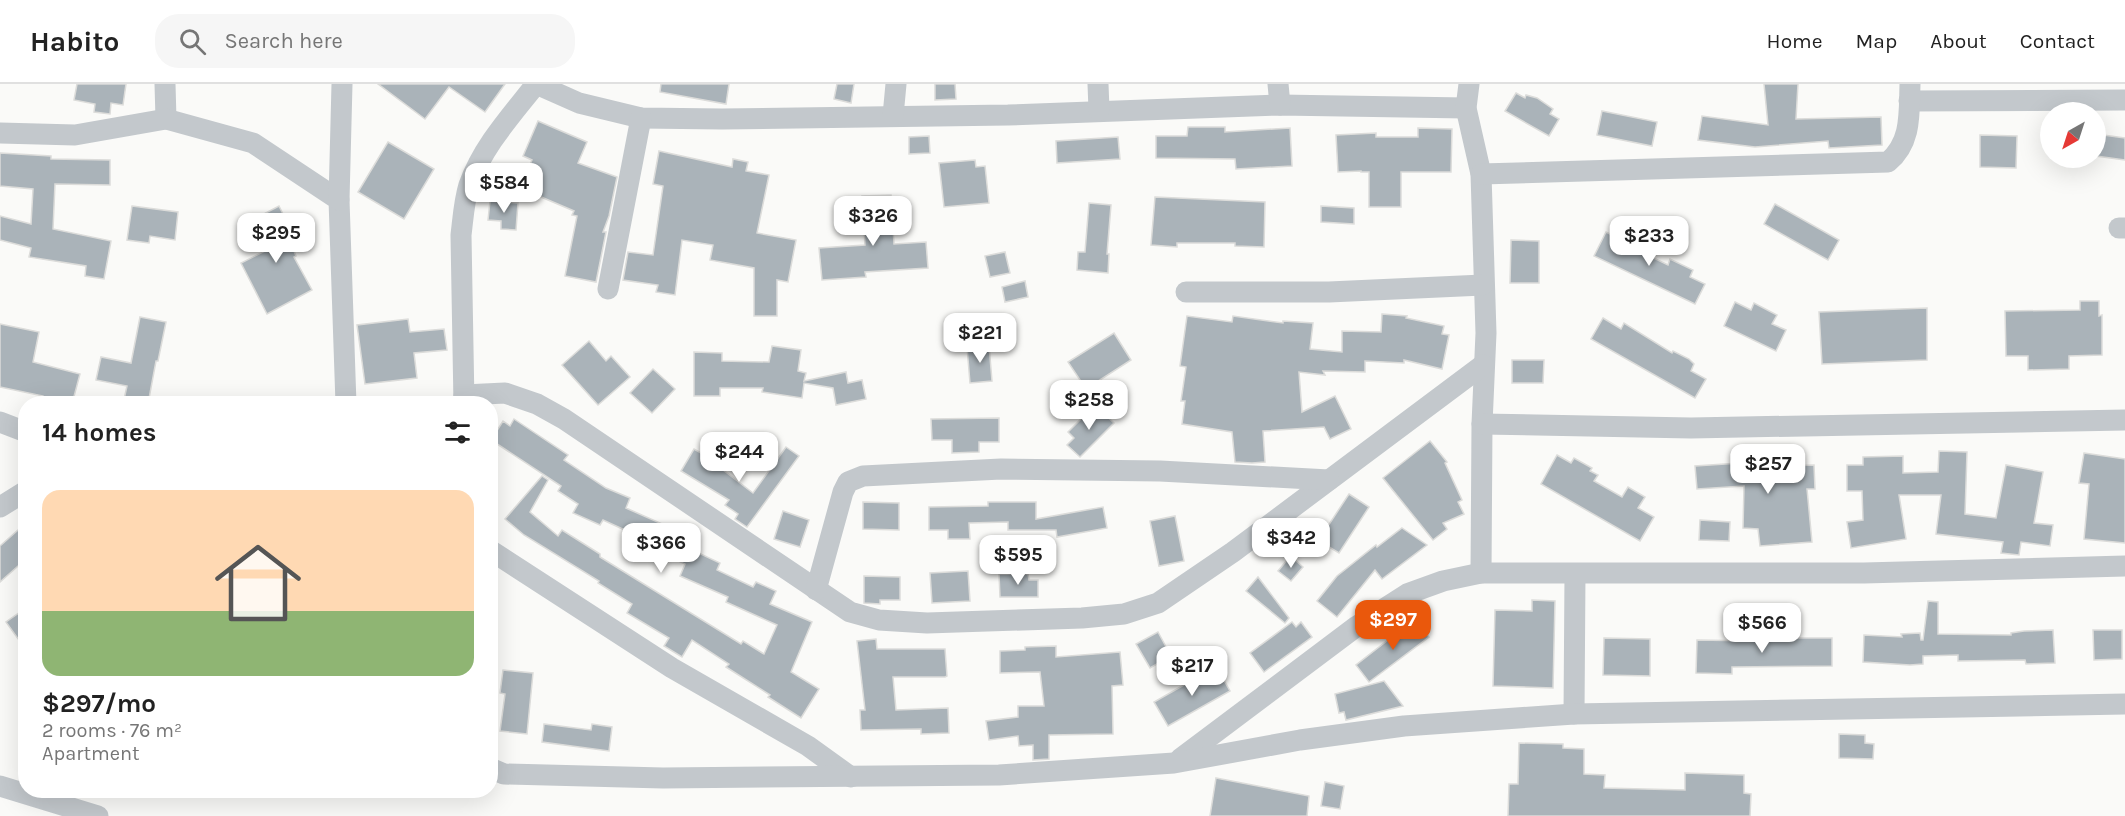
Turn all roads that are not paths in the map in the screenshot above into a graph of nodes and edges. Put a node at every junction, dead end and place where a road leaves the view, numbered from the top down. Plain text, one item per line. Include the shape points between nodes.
1 (165, 84) edge
2 (342, 84) edge
3 (536, 84) edge
4 (896, 84) edge
5 (1098, 84) edge
6 (1469, 84) edge
7 (1910, 93) edge
8 (1279, 94) edge
9 (2125, 100) edge
10 (1466, 108) junction
11 (1099, 110) junction
12 (892, 116) junction
13 (641, 118) junction
14 (166, 119) junction
15 (0, 133) edge
16 (1481, 174) junction
17 (339, 200) junction
18 (1483, 285) junction
19 (608, 289) dead end
20 (1186, 292) dead end
21 (1483, 365) junction
22 (346, 396) edge
23 (464, 396) edge
24 (485, 396) edge
25 (2125, 420) edge
26 (0, 422) edge
27 (1482, 424) junction
28 (18, 429) edge
29 (1329, 480) junction
30 (18, 496) edge
31 (0, 507) edge
32 (498, 555) edge
33 (2125, 566) edge
34 (1481, 573) junction
35 (1575, 574) junction
36 (816, 590) junction
37 (2125, 704) edge
38 (1574, 714) junction
39 (1174, 764) junction
40 (498, 771) edge
41 (851, 777) junction
42 (0, 786) edge
43 (18, 792) edge
44 (39, 798) edge
45 (98, 816) edge

1 - 14 street
2 - 17 street
3 - 13 street via 579,103
3 - 23 street via 490,142 467,193 461,235
4 - 12 street
5 - 11 street
6 - 10 street
7 - 9 street
7 - 16 street via 1908,132 1901,149 1888,162
8 - 10 street
8 - 11 street
10 - 16 street
11 - 12 street
12 - 13 street
13 - 19 street
14 - 15 street via 75,135
14 - 17 street via 253,143
16 - 18 street
17 - 22 street
18 - 20 street via 1329,292
18 - 21 street
21 - 27 street
21 - 29 street
24 - 36 street via 506,393 555,414
25 - 27 street via 1691,428
26 - 28 street
27 - 34 street
29 - 36 street via 1158,603 1124,614 927,623 879,620 850,612
29 - 36 street via 1160,471 1001,470 863,476 848,482 843,492
30 - 31 street
32 - 41 street via 672,668 808,746
33 - 35 street via 1864,573
34 - 35 street
34 - 39 street via 1407,594 1357,626
35 - 38 street
37 - 38 street
38 - 39 street via 1404,726 1300,740
39 - 41 street via 999,775
40 - 41 street via 663,778
42 - 43 street
44 - 45 street

